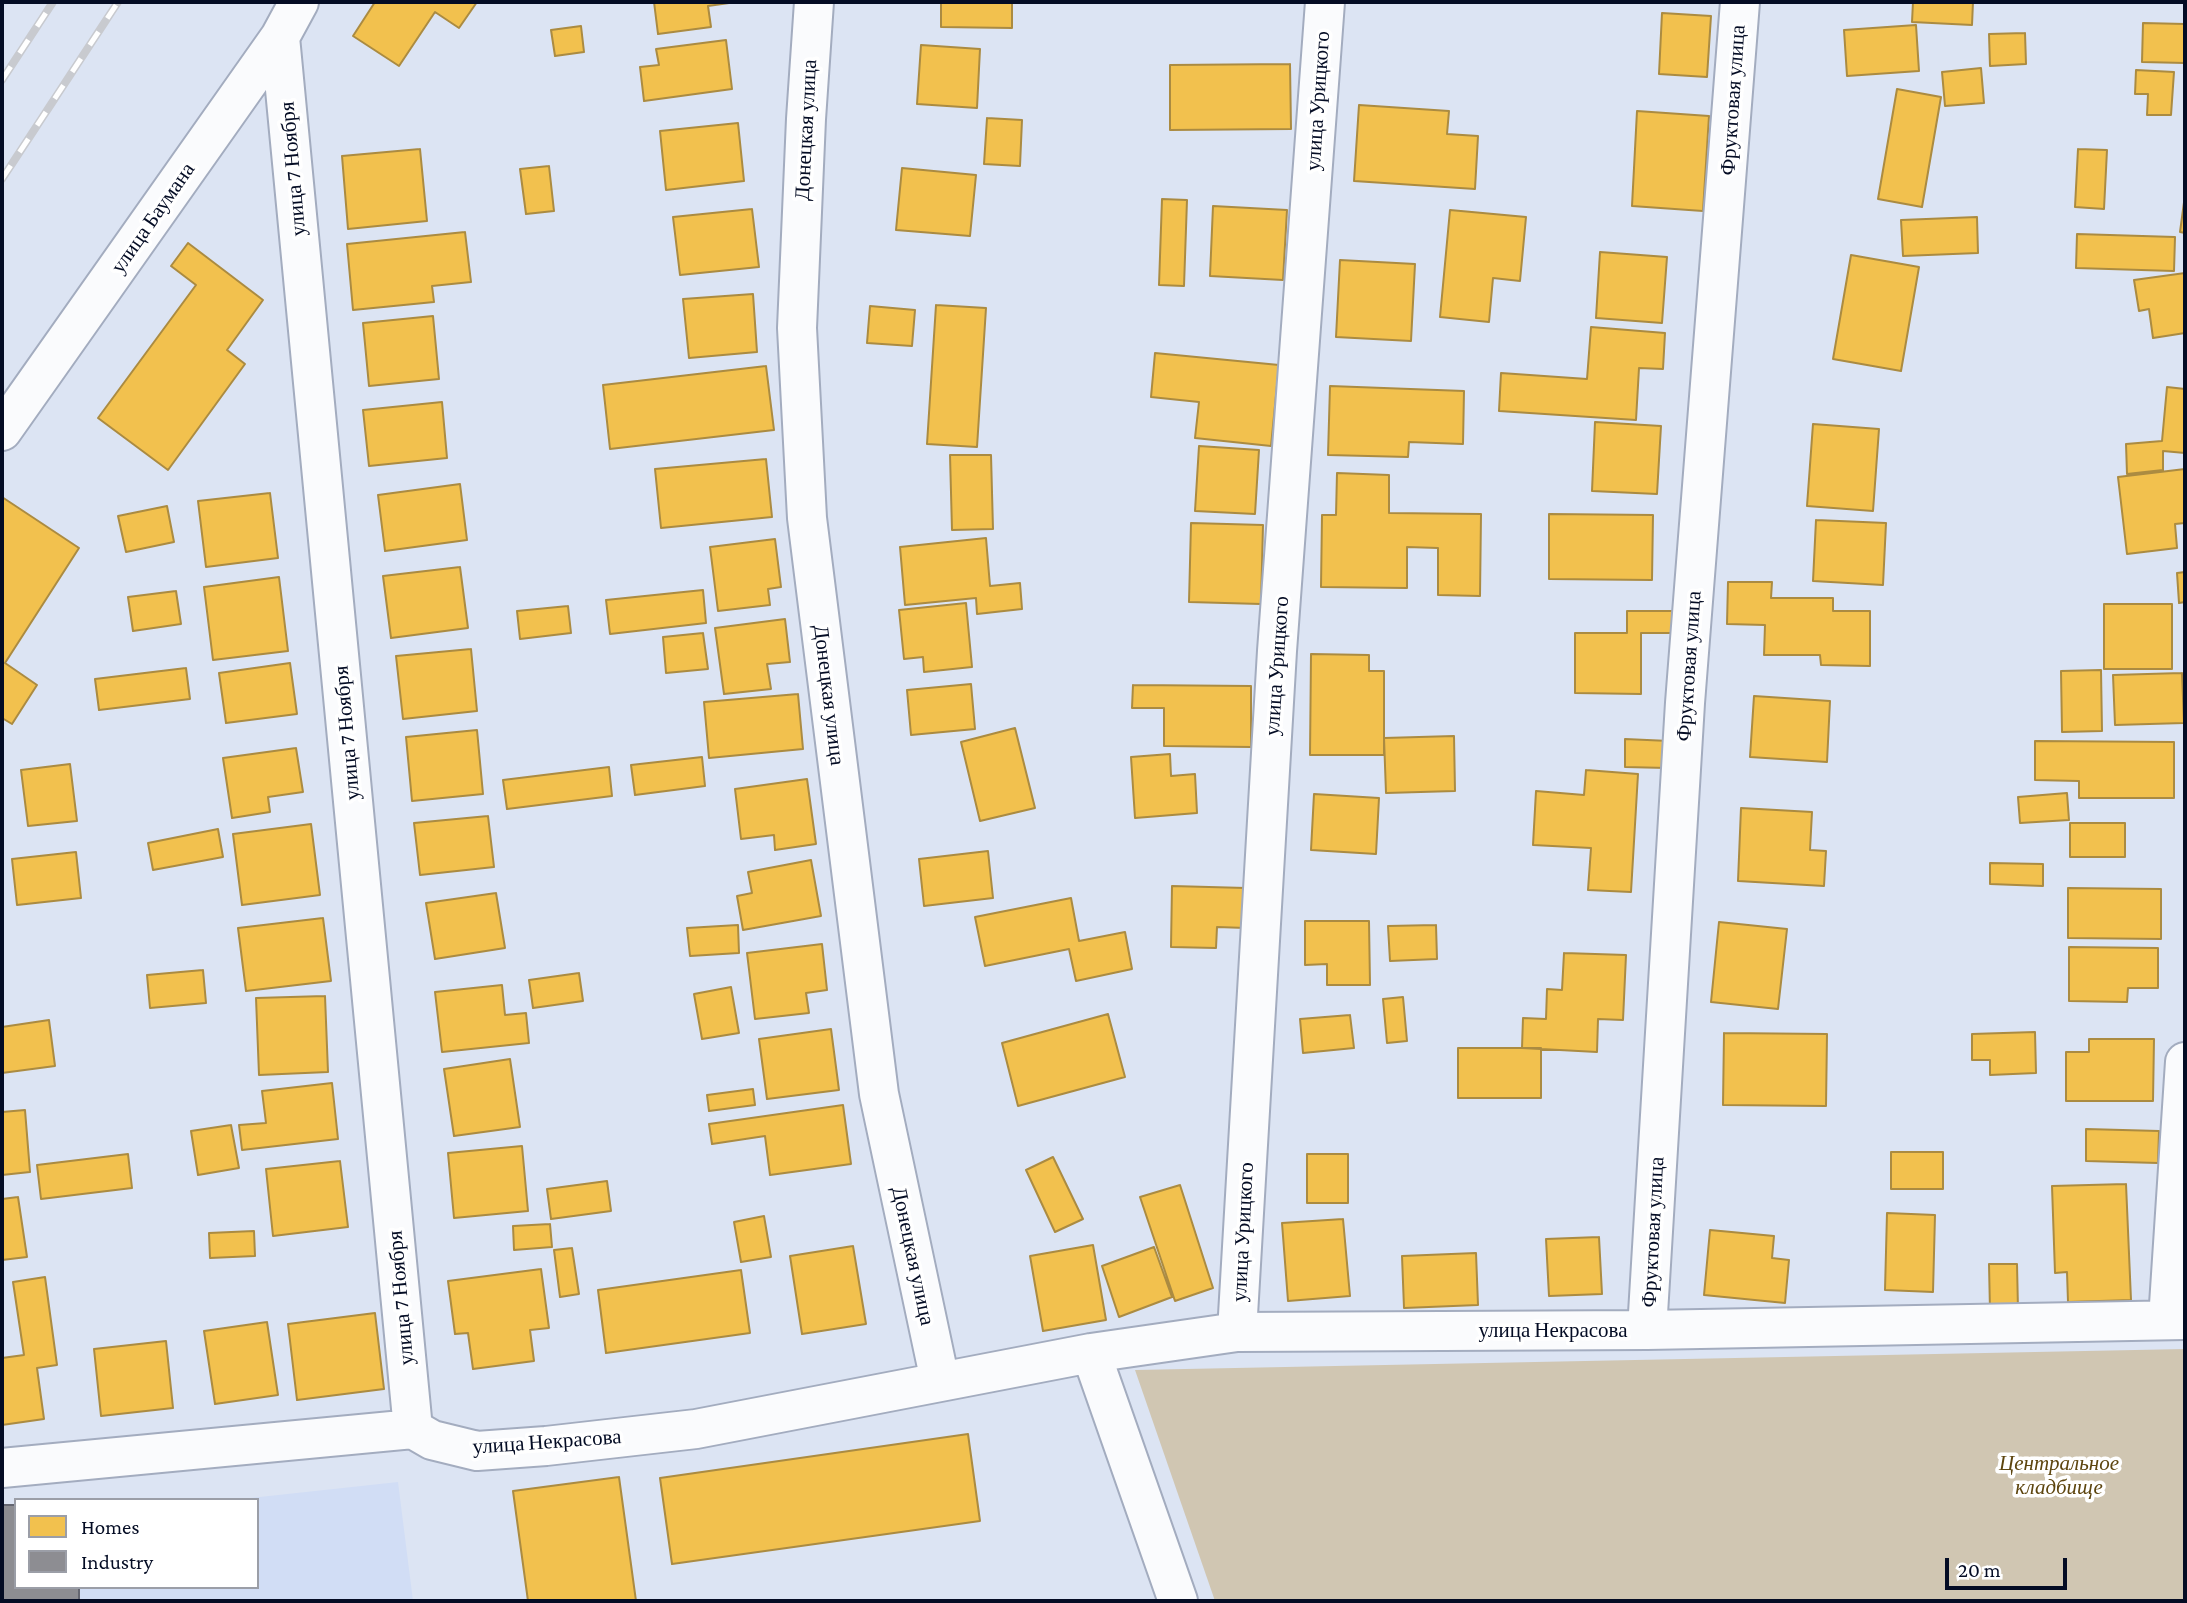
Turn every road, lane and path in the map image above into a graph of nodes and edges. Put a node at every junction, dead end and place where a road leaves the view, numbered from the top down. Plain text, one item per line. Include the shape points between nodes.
1 (299, 2) edge
2 (814, 2) edge
3 (1325, 2) edge
4 (1740, 2) edge
5 (280, 37) junction
6 (2, 431) edge
7 (2185, 1062) edge
8 (2177, 1320) edge
9 (1647, 1330) junction
10 (1237, 1332) junction
11 (1091, 1353) junction
12 (940, 1381) junction
13 (413, 1429) junction
14 (2, 1468) edge
15 (1178, 1601) edge

1 - 5 street, улица Баумана
2 - 12 street, Донецкая улица via 797,328 807,518 879,1094
3 - 10 street, улица Урицкого via 1277,651
4 - 9 street, Фруктовая улица via 1685,702
5 - 6 street, улица Баумана
5 - 13 street, улица 7 Ноября
7 - 8 street
8 - 9 street, улица Некрасова
9 - 10 street, улица Некрасова
10 - 11 street, улица Некрасова
11 - 12 street, улица Некрасова
11 - 15 street
12 - 13 street, улица Некрасова via 696,1429 546,1446 477,1451 432,1440
13 - 14 street, улица Некрасова

